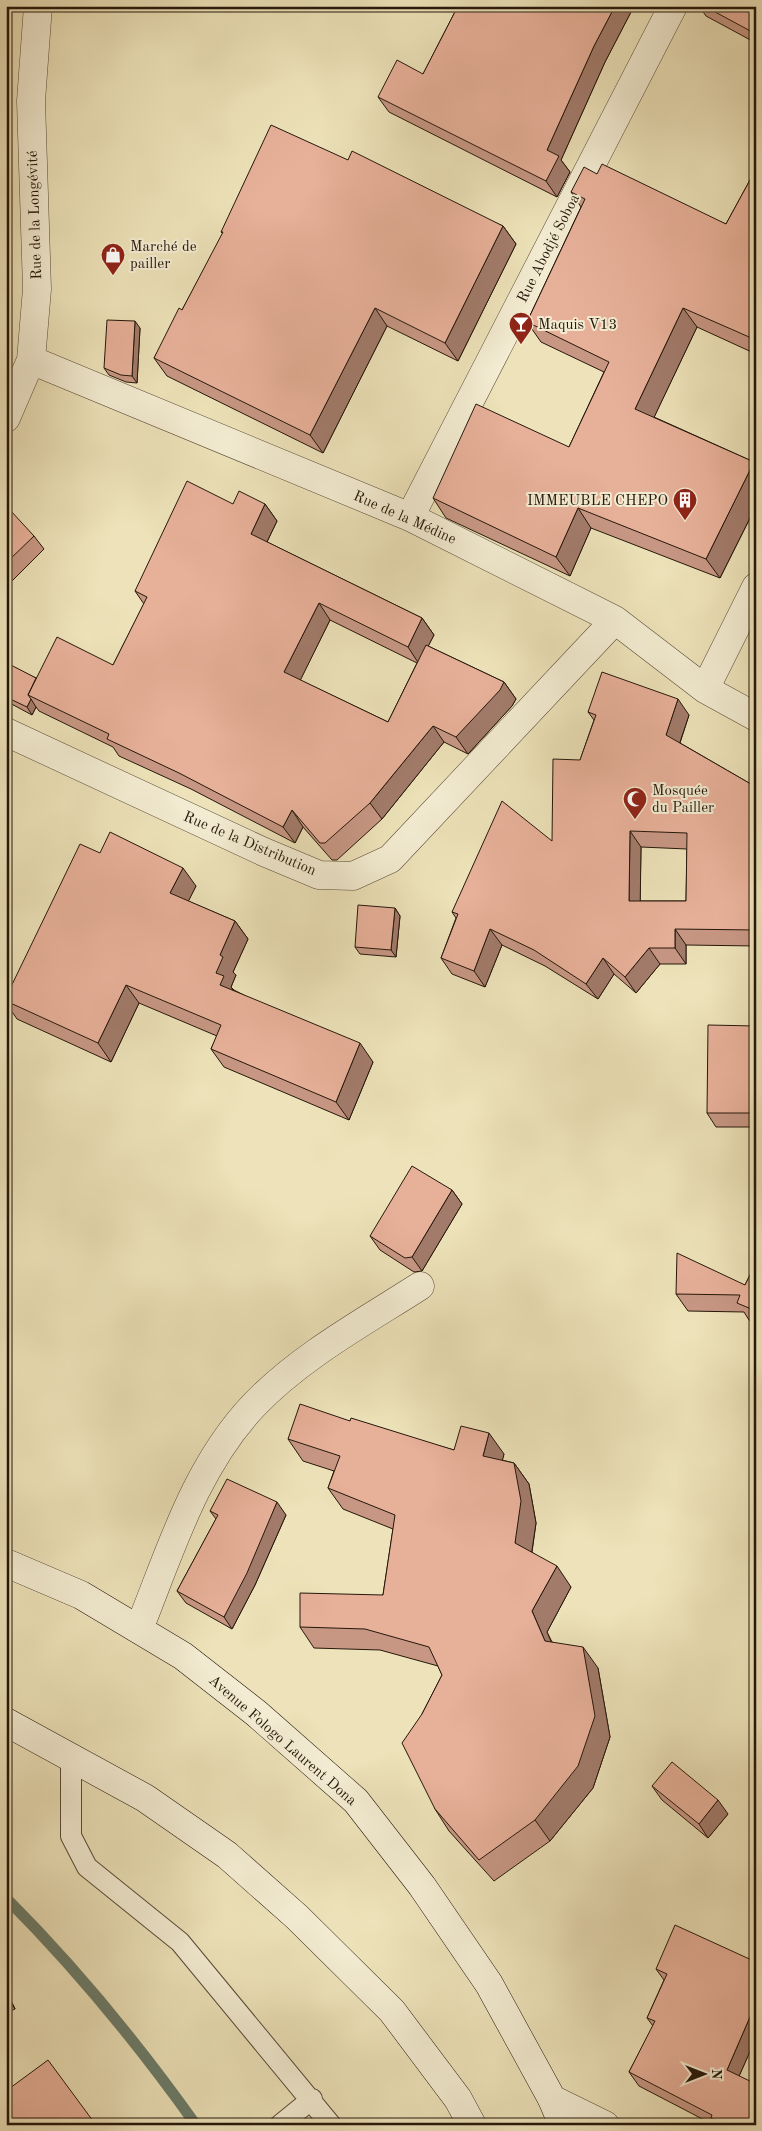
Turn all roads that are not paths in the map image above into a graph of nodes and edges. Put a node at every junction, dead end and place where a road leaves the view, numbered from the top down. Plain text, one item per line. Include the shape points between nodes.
1 (38, 6) edge
2 (673, 6) edge
3 (31, 360) junction
4 (6, 418) edge
5 (410, 517) junction
6 (756, 587) edge
7 (616, 620) junction
8 (705, 688) junction
9 (756, 717) edge
10 (6, 732) edge
11 (420, 1286) dead end
12 (6, 1563) edge
13 (139, 1630) junction
14 (6, 1722) edge
15 (71, 1758) junction
16 (312, 2099) junction
17 (552, 2099) junction
18 (280, 2125) edge
19 (331, 2125) edge
20 (472, 2125) edge
21 (563, 2125) edge
22 (605, 2125) edge

1 - 3 street, Rue de la Longévité via 31,101 37,289
2 - 5 street, Rue Abodjé Soboa
3 - 4 street, Rue de la Longévité
3 - 5 street, Rue de la Médine
5 - 7 street, Rue de la Médine
6 - 8 street
7 - 8 street, Rue de la Médine
7 - 10 street, Rue de la Distribution via 390,859 354,876 319,875
8 - 9 street, Rue de la Médine
11 - 13 street via 309,1358 254,1405 220,1448 190,1501
12 - 13 street, Avenue Fologo Laurent Dona via 81,1595
13 - 17 street, Avenue Fologo Laurent Dona via 183,1656 256,1713 356,1801 422,1886 488,1984
14 - 15 street
15 - 16 lane via 71,1836 87,1867 180,1942
15 - 20 street via 145,1798 202,1838 297,1917 392,2011 458,2099
16 - 18 lane
16 - 19 lane
17 - 21 street, Avenue Fologo Laurent Dona
17 - 22 street

